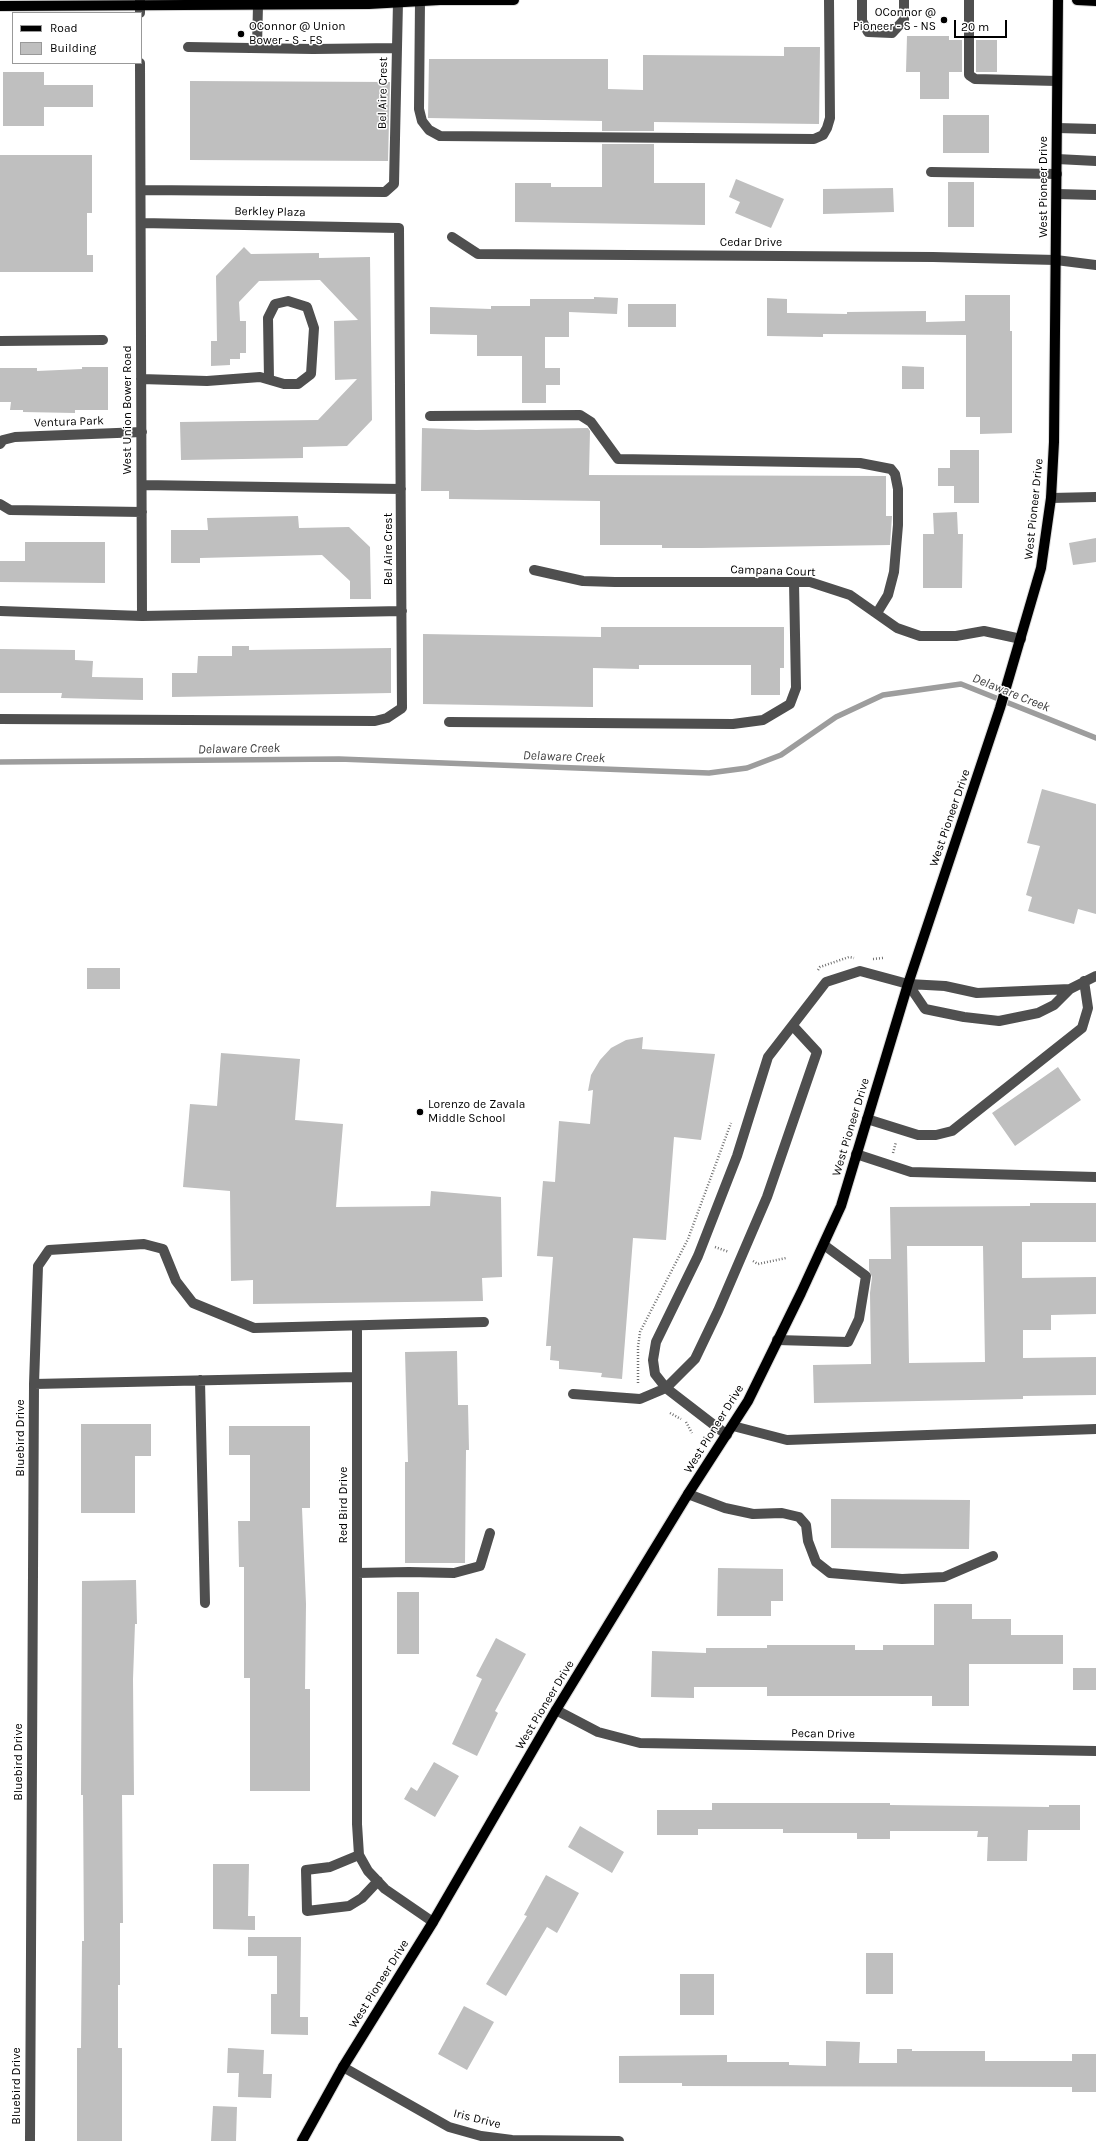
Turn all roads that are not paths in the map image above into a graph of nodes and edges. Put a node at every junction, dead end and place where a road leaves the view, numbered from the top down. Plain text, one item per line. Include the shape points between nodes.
1 (514, 0) edge
2 (829, 0) edge
3 (862, 0) edge
4 (904, 0) edge
5 (969, 0) edge
6 (1058, 0) edge
7 (1077, 0) edge
8 (1096, 0) edge
9 (420, 1) junction
10 (270, 2) edge
11 (398, 2) junction
12 (16, 3) edge
13 (91, 3) edge
14 (258, 5) junction
15 (0, 6) edge
16 (140, 6) edge
17 (188, 47) dead end
18 (256, 47) junction
19 (397, 48) junction
20 (140, 64) edge
21 (1057, 81) junction
22 (1057, 128) junction
23 (1096, 129) edge
24 (1057, 159) junction
25 (1096, 161) edge
26 (931, 172) dead end
27 (1057, 174) junction
28 (141, 190) junction
29 (1057, 194) junction
30 (1096, 195) edge
31 (141, 223) junction
32 (399, 228) joint
33 (452, 238) dead end
34 (1056, 260) junction
35 (1096, 265) edge
36 (103, 340) dead end
37 (0, 341) edge
38 (141, 379) junction
39 (269, 379) junction
40 (430, 416) dead end
41 (142, 432) junction
42 (0, 444) edge
43 (142, 485) junction
44 (401, 489) junction
45 (1096, 497) edge
46 (1051, 498) junction
47 (0, 504) edge
48 (142, 512) junction
49 (534, 570) dead end
50 (794, 582) junction
51 (402, 611) junction
52 (0, 612) edge
53 (877, 613) junction
54 (142, 616) junction
55 (1021, 639) junction
56 (0, 719) edge
57 (449, 722) dead end
58 (1096, 976) edge
59 (1084, 981) junction
60 (908, 984) junction
61 (1070, 989) junction
62 (793, 1026) junction
63 (867, 1119) junction
64 (856, 1154) junction
65 (1096, 1177) edge
66 (824, 1245) junction
67 (484, 1322) dead end
68 (356, 1326) junction
69 (777, 1340) junction
70 (357, 1377) junction
71 (200, 1380) junction
72 (34, 1384) junction
73 (666, 1388) junction
74 (573, 1394) dead end
75 (733, 1426) junction
76 (1096, 1429) edge
77 (727, 1435) junction
78 (688, 1494) junction
79 (490, 1534) dead end
80 (993, 1556) dead end
81 (357, 1573) junction
82 (206, 1603) dead end
83 (556, 1710) junction
84 (1096, 1751) edge
85 (359, 1855) junction
86 (378, 1881) junction
87 (433, 1922) junction
88 (343, 2068) junction
89 (30, 2141) edge
90 (302, 2141) edge
91 (619, 2141) edge

1 - 9 main road
2 - 9 street via 830,118 823,135 814,139 440,136 429,130 422,121 419,109
3 - 4 street via 862,21 868,32 892,33 904,20
5 - 21 street via 969,75 975,79
6 - 21 main road, West Pioneer Drive
7 - 8 main road
9 - 11 main road
10 - 11 main road
10 - 14 main road
11 - 19 street, Bel Aire Crest
12 - 13 main road
12 - 15 main road
13 - 16 main road
14 - 16 main road
14 - 18 street
17 - 18 street
18 - 19 street
19 - 28 street, Bel Aire Crest via 394,184 385,192
20 - 28 street, West Union Bower Road
21 - 22 main road, West Pioneer Drive
22 - 23 street
22 - 24 main road, West Pioneer Drive
24 - 25 street
24 - 27 main road, West Pioneer Drive
26 - 27 street
27 - 29 main road, West Pioneer Drive
28 - 31 street, West Union Bower Road
29 - 30 street
29 - 34 main road, West Pioneer Drive
31 - 32 street, Berkley Plaza
31 - 38 street, West Union Bower Road
32 - 44 street, Bel Aire Crest
33 - 34 street, Cedar Drive via 478,254
34 - 35 street, Cedar Drive
34 - 46 main road, West Pioneer Drive
36 - 37 street
38 - 39 street
38 - 41 street, West Union Bower Road
39 - 39 street via 268,318 275,304 288,301 307,307 314,328 311,374 298,384 284,384
40 - 53 street via 580,415 591,422 618,459 860,463 891,468 898,489 894,572 888,595
41 - 42 street, Ventura Park via 15,437 2,440
41 - 43 street, West Union Bower Road
43 - 44 street
43 - 48 street, West Union Bower Road
44 - 51 street, Bel Aire Crest
45 - 46 street
46 - 55 main road, West Pioneer Drive via 1041,568
47 - 48 street via 10,510
48 - 54 street, West Union Bower Road
49 - 50 street, Campana Court via 583,581
50 - 53 street, Campana Court via 810,582 833,588 850,595
50 - 57 street via 796,688 790,704 763,720 733,724
51 - 54 street
51 - 56 street, Bel Aire Crest via 402,708 387,718 375,721
52 - 54 street
53 - 55 street, Campana Court via 897,628 920,636 956,636 984,630
55 - 60 main road, West Pioneer Drive
58 - 59 street
59 - 61 street
59 - 63 street via 1088,1008 1082,1028 952,1131 936,1136 918,1136
60 - 61 street via 945,986 977,993
60 - 61 street via 925,1009 999,1021 1044,1010 1054,1005
60 - 62 street via 860,971 826,982
60 - 63 main road, West Pioneer Drive
62 - 73 street via 768,1058 737,1156 698,1256 656,1342 653,1360 655,1374
62 - 73 street via 817,1052 767,1197 695,1359
63 - 64 main road, West Pioneer Drive
64 - 65 street via 911,1172
64 - 66 main road, West Pioneer Drive via 840,1206
66 - 69 main road, West Pioneer Drive
66 - 69 street via 866,1276 859,1319 851,1336 848,1342
67 - 68 street
68 - 70 street, Red Bird Drive
68 - 72 street, Bluebird Drive via 254,1328 193,1303 176,1281 163,1249 144,1244 50,1250 38,1266
69 - 75 main road, West Pioneer Drive
70 - 71 street
70 - 81 street, Red Bird Drive
71 - 72 street
71 - 82 street
72 - 89 street, Bluebird Drive
73 - 74 street via 640,1399
73 - 77 street
75 - 76 street via 787,1440
75 - 77 main road, West Pioneer Drive
77 - 78 main road, West Pioneer Drive
78 - 80 street via 725,1508 753,1514 782,1513 799,1517 806,1525 808,1541 816,1562 830,1573 902,1579 944,1577
78 - 83 main road, West Pioneer Drive
79 - 81 street via 480,1566 454,1573
81 - 85 street, Red Bird Drive
83 - 84 street, Pecan Drive via 593,1730 640,1743
83 - 87 main road, West Pioneer Drive
85 - 86 street, Red Bird Drive via 368,1871
85 - 86 street via 330,1867 306,1870 307,1911 349,1906 362,1898
86 - 87 street, Red Bird Drive via 385,1889
87 - 88 main road, West Pioneer Drive
88 - 90 main road, West Pioneer Drive
88 - 91 street, Iris Drive via 449,2127 481,2136 512,2140

